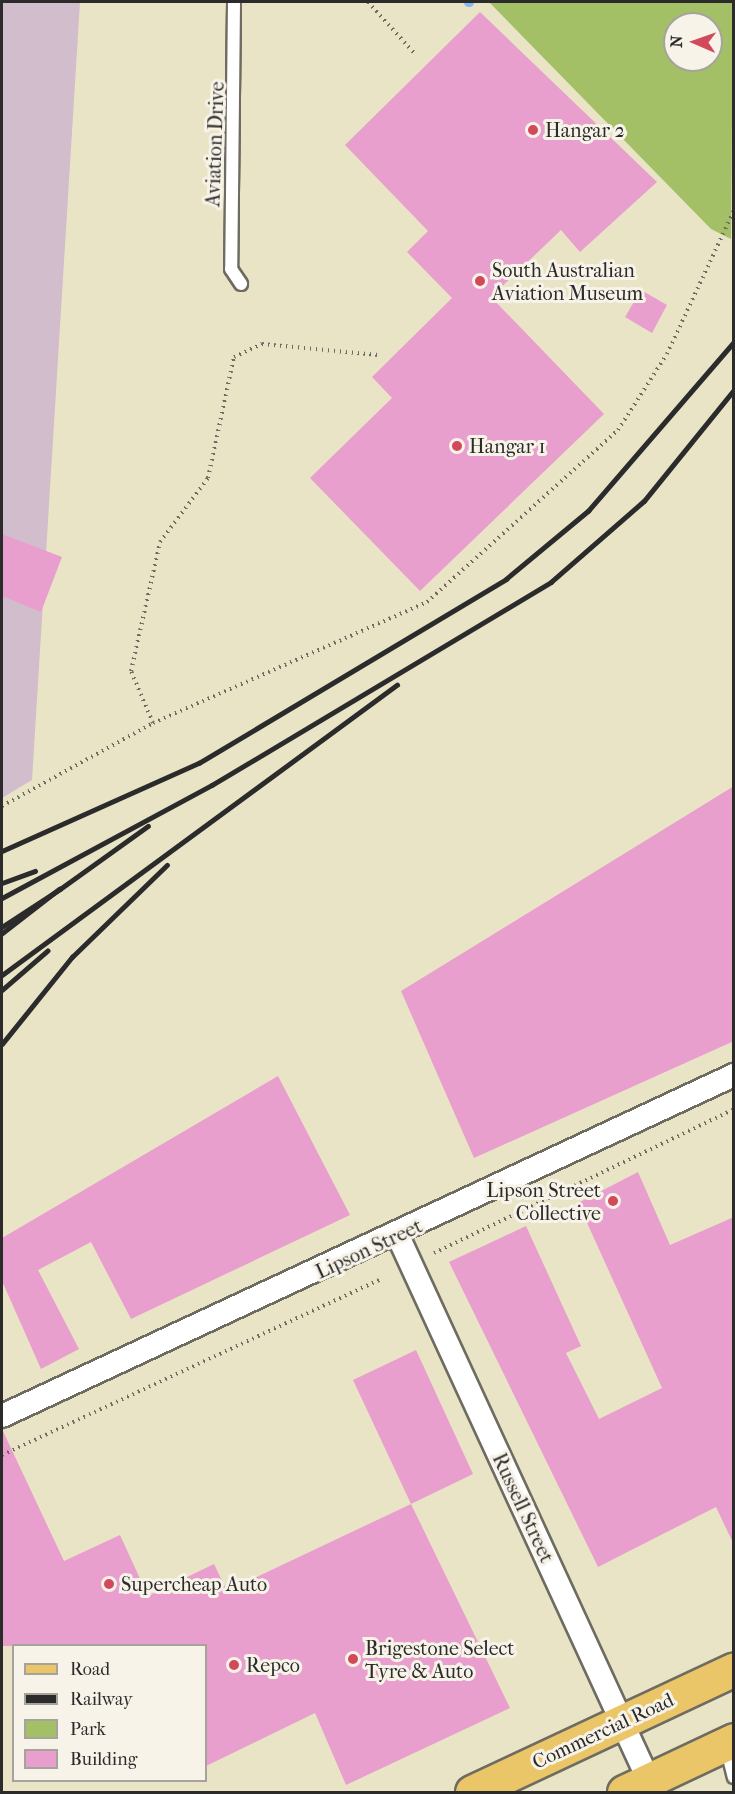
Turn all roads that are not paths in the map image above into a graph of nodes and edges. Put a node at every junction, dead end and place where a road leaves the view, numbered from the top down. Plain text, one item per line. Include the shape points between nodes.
1 (234, 2) edge
2 (242, 284) dead end
3 (734, 1075) edge
4 (398, 1236) junction
5 (2, 1416) edge
6 (734, 1669) edge
7 (622, 1721) junction
8 (731, 1744) edge
9 (734, 1776) edge
10 (637, 1787) edge
11 (472, 1792) edge

1 - 2 lane, Aviation Drive via 231,270
3 - 4 street, Lipson Street
4 - 5 street, Lipson Street
4 - 7 street, Russell Street
6 - 7 main road, Commercial Road
7 - 10 street, Russell Street
7 - 11 main road, Commercial Road
8 - 9 lane
8 - 10 main road

